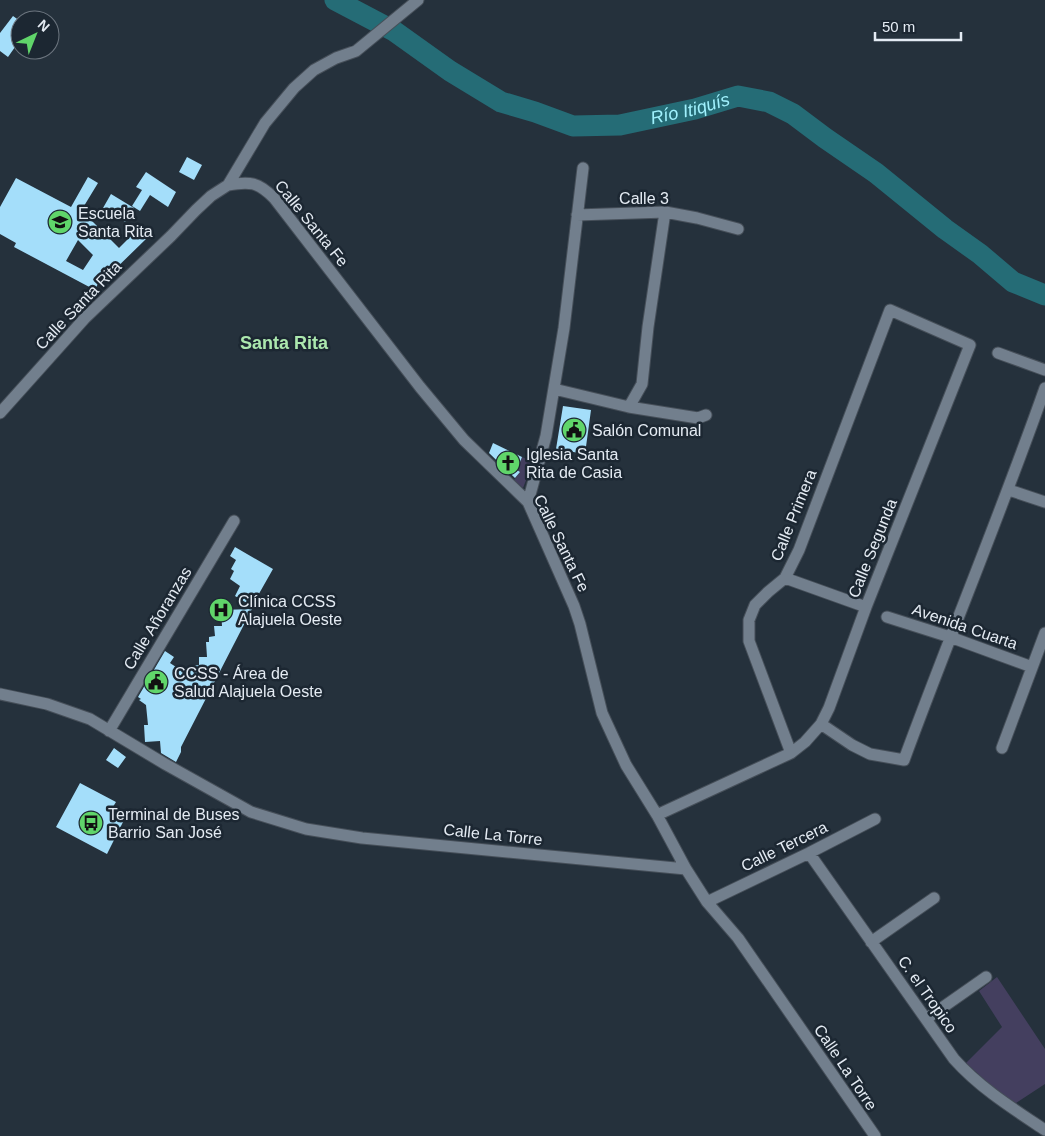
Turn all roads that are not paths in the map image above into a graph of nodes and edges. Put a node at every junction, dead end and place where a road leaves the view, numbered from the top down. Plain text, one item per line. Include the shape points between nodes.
1 (413, 3) edge
2 (583, 168) dead end
3 (228, 185) junction
4 (665, 212) junction
5 (577, 215) junction
6 (738, 229) dead end
7 (970, 345) joint
8 (998, 353) dead end
9 (1045, 370) edge
10 (1045, 388) edge
11 (554, 389) junction
12 (628, 407) junction
13 (0, 413) edge
14 (1041, 414) edge
15 (706, 415) dead end
16 (1009, 490) junction
17 (528, 502) junction
18 (1045, 502) edge
19 (234, 521) dead end
20 (785, 578) junction
21 (866, 607) junction
22 (887, 617) dead end
23 (1045, 633) edge
24 (950, 637) junction
25 (1032, 667) junction
26 (0, 694) edge
27 (821, 724) junction
28 (109, 731) junction
29 (1002, 748) dead end
30 (791, 753) junction
31 (657, 815) junction
32 (875, 819) dead end
33 (808, 853) junction
34 (686, 869) junction
35 (934, 898) dead end
36 (707, 902) junction
37 (871, 942) junction
38 (986, 977) dead end
39 (926, 1018) junction
40 (1045, 1130) edge
41 (875, 1136) edge

1 - 3 street, Calle Santa Rita via 356,51 314,70 294,88 266,123
2 - 5 street
3 - 13 street, Calle Santa Rita via 211,196 85,318
3 - 17 street, Calle Santa Fe via 253,183 274,198 464,440
4 - 5 street, Calle 3
4 - 6 street, Calle 3
4 - 12 street via 642,384
5 - 11 street
7 - 20 street, Calle Primera via 890,310 799,550
7 - 21 street, Calle Segunda
8 - 9 street
10 - 14 street
11 - 12 street
11 - 17 street via 546,436
12 - 15 street via 698,418
14 - 16 street
16 - 18 street
16 - 24 street
17 - 31 street, Calle Santa Fe via 574,606 602,714 626,765
19 - 28 street, Calle Añoranzas
20 - 21 street
20 - 30 street, Calle Primera via 755,604 749,620 749,641
21 - 27 street, Calle Segunda
22 - 24 street, Avenida Cuarta
23 - 25 street
24 - 25 street, Avenida Cuarta
24 - 27 street via 904,760 870,754
25 - 29 street
26 - 28 street, Calle La Torre via 47,704 90,719
27 - 30 street, Calle Segunda
28 - 34 street, Calle La Torre via 251,812 306,829 362,838
30 - 31 street
31 - 34 street, Calle Santa Fe
32 - 33 street, Calle Tercera
33 - 36 street, Calle Tercera
33 - 37 street, C. el Tropico
34 - 36 street, Calle La Torre
35 - 37 street
36 - 41 street, Calle La Torre via 738,938
37 - 39 street, C. el Tropico
38 - 39 street
39 - 40 street, C. el Tropico via 967,1074

